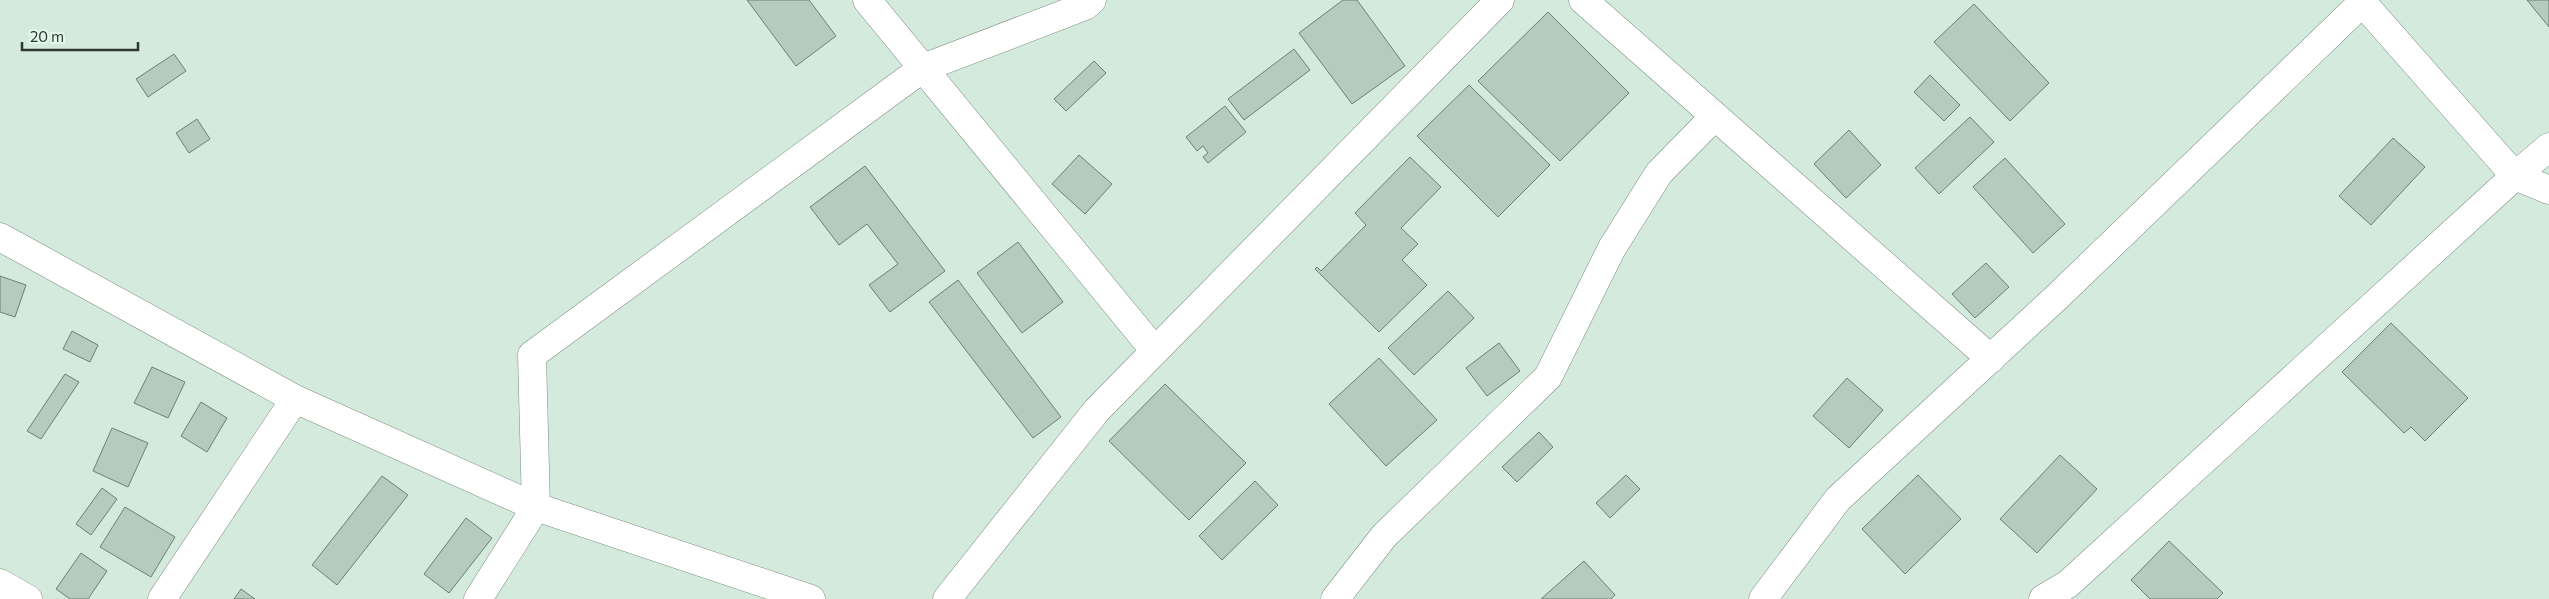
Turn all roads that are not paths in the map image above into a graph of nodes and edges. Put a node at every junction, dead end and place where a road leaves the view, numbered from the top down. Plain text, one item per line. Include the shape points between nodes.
1 (867, 0) edge
2 (1092, 0) edge
3 (1500, 0) edge
4 (1583, 0) edge
5 (2364, 1) edge
6 (923, 68) junction
7 (1715, 116) junction
8 (2549, 147) edge
9 (2515, 176) junction
10 (2549, 190) edge
11 (0, 237) edge
12 (1155, 351) junction
13 (1990, 359) junction
14 (295, 399) junction
15 (536, 508) junction
16 (0, 583) edge
17 (800, 597) edge
18 (28, 599) edge
19 (162, 599) edge
20 (478, 599) edge
21 (947, 599) edge
22 (1335, 599) edge
23 (1763, 599) edge
24 (2043, 599) edge

1 - 6 street
2 - 6 street via 1085,6
3 - 12 street
4 - 7 street
5 - 9 street
5 - 13 street
6 - 12 street
6 - 15 street via 532,355
7 - 13 street
7 - 22 street via 1659,173 1612,248 1548,377 1384,536
8 - 9 street
9 - 10 street
9 - 24 street via 2068,584
11 - 14 street
12 - 21 street via 1097,410
13 - 23 street via 1838,499
14 - 15 street
14 - 19 street
15 - 17 street
15 - 20 street
16 - 18 street

